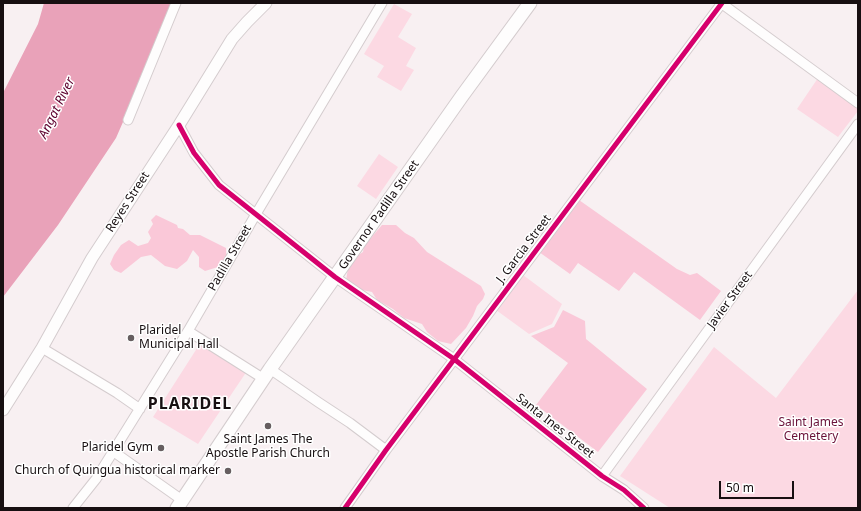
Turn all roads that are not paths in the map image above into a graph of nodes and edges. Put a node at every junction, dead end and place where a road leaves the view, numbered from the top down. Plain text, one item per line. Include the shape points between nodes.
1 (176, 3) edge
2 (266, 3) edge
3 (382, 3) edge
4 (530, 3) edge
5 (721, 3) edge
6 (858, 103) edge
7 (128, 120) dead end
8 (858, 124) edge
9 (179, 125) junction
10 (256, 214) junction
11 (335, 277) junction
12 (188, 332) junction
13 (42, 348) junction
14 (454, 359) junction
15 (267, 374) junction
16 (140, 409) junction
17 (3, 410) edge
18 (386, 450) junction
19 (114, 452) junction
20 (602, 476) junction
21 (180, 504) edge
22 (73, 508) edge
23 (345, 508) edge
24 (644, 508) edge

1 - 7 street
2 - 9 street, Reyes Street via 232,39
3 - 10 street, Padilla Street
4 - 11 main road, Governor Padilla Street
5 - 6 street
5 - 14 street, J. Garcia Street
8 - 20 street, Javier Street
9 - 10 street, Santa Ines Street via 194,153 219,185
9 - 13 street, Reyes Street via 92,258
10 - 11 street, Santa Ines Street
10 - 12 street, Padilla Street
11 - 14 street, Santa Ines Street
11 - 15 main road, Governor Padilla Street
12 - 15 street
12 - 16 street, Padilla Street
13 - 16 street
13 - 17 street, Reyes Street
14 - 18 street, J. Garcia Street
14 - 20 street, Santa Ines Street
15 - 18 street via 318,402
15 - 21 main road, Governor Padilla Street
16 - 19 street, Padilla Street
18 - 23 street, J. Garcia Street
19 - 21 street
19 - 22 street, Padilla Street
20 - 24 street, Santa Ines Street via 624,490

